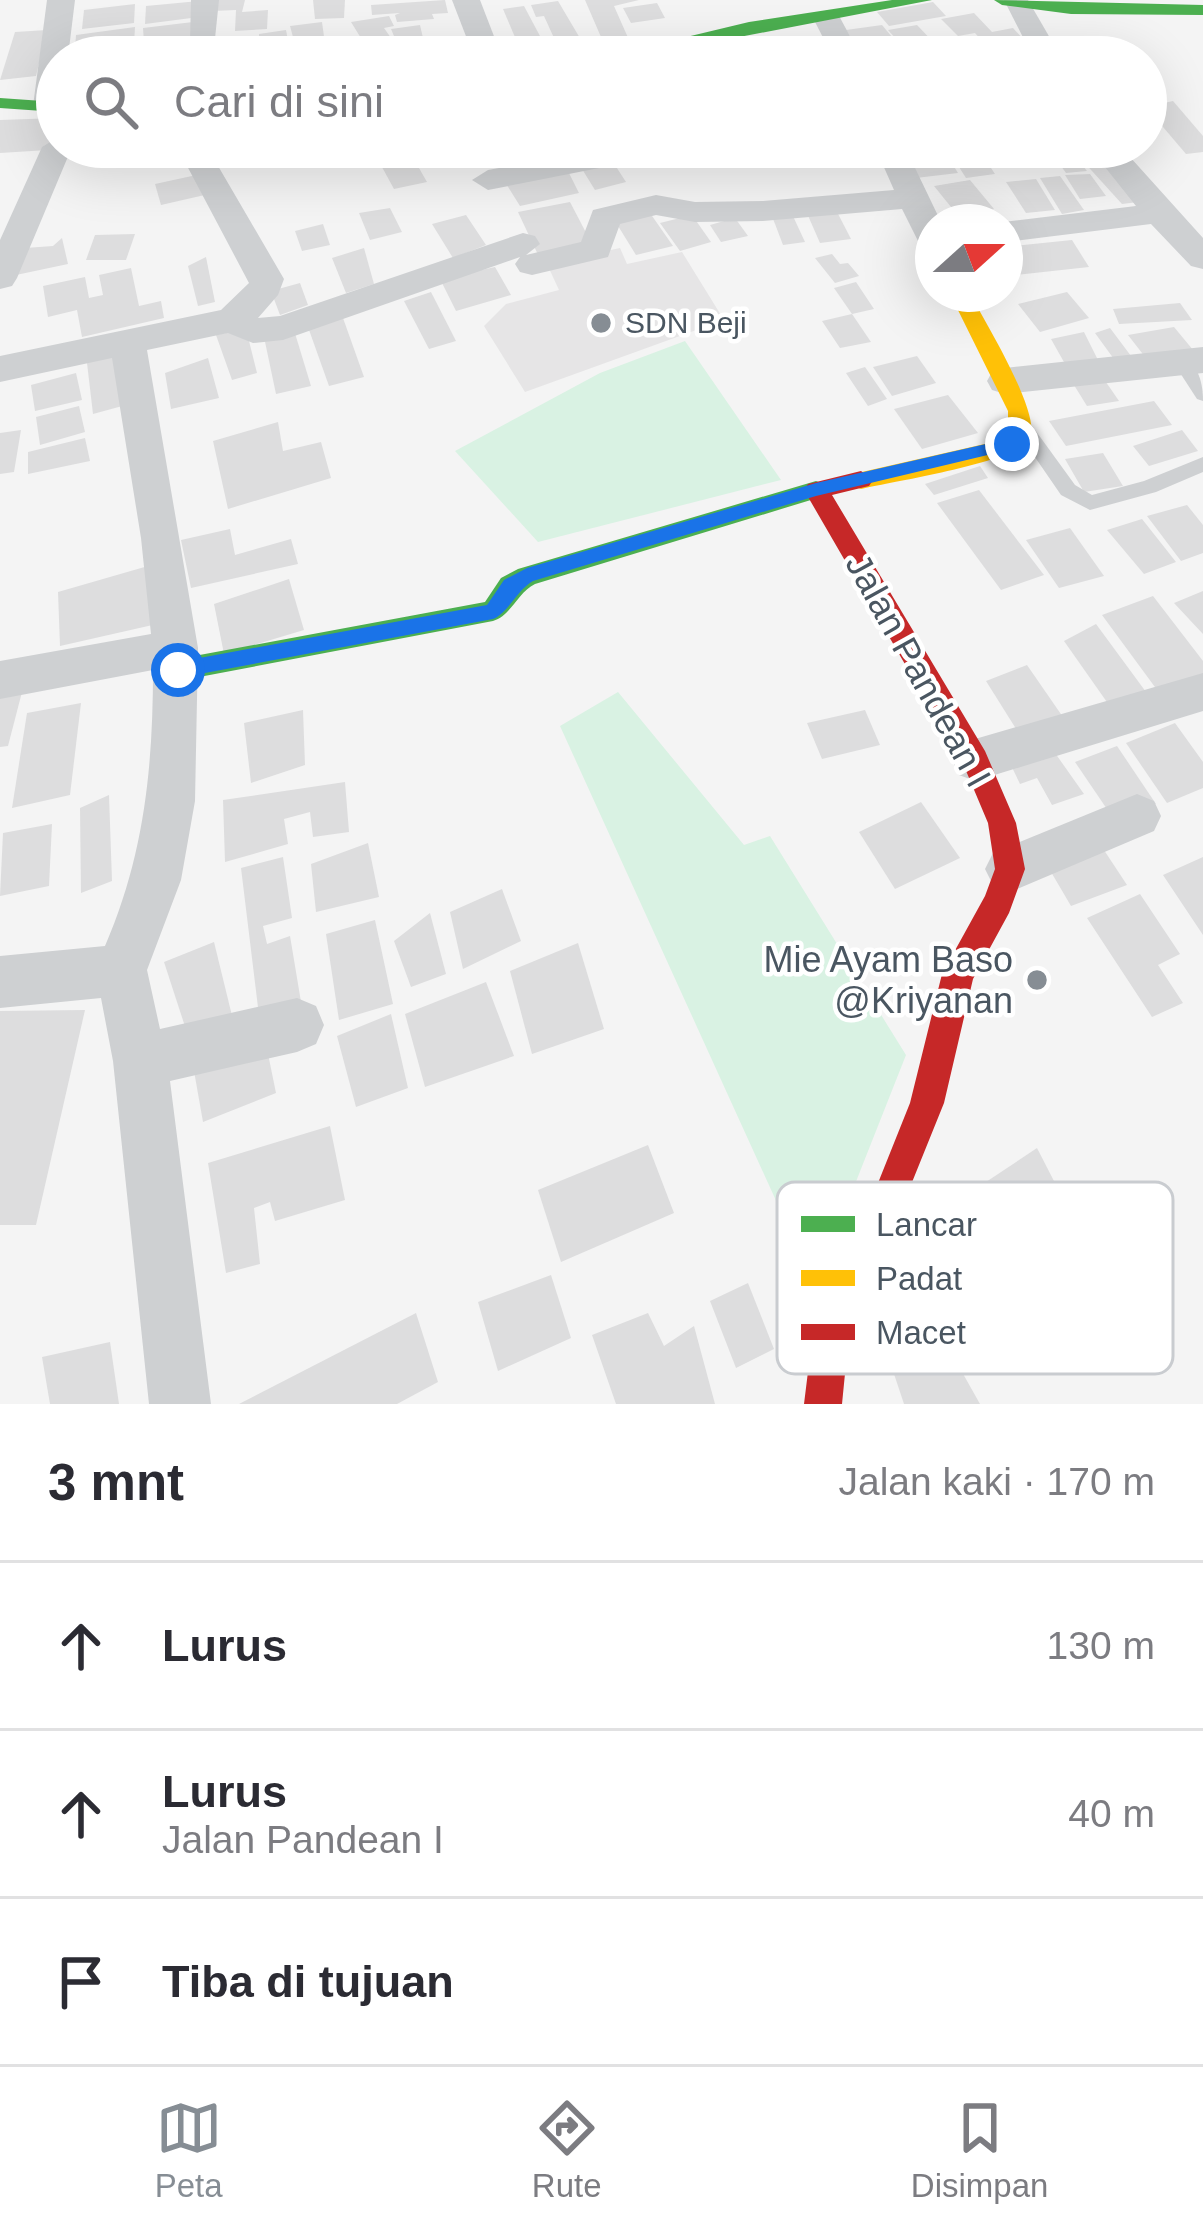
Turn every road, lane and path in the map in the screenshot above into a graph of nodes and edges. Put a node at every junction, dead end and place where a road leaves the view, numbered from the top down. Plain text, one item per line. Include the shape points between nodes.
1 (61, 0) edge
2 (206, 0) edge
3 (466, 0) edge
4 (924, 0) edge
5 (1009, 1) edge
6 (869, 3) edge
7 (1203, 10) edge
8 (827, 18) junction
9 (58, 36) edge
10 (204, 36) edge
11 (480, 36) edge
12 (708, 36) edge
13 (836, 36) edge
14 (1033, 36) edge
15 (0, 103) edge
16 (36, 105) edge
17 (48, 168) edge
18 (204, 168) edge
19 (482, 168) edge
20 (551, 168) edge
21 (899, 168) edge
22 (1121, 168) edge
23 (488, 180) junction
24 (912, 198) junction
25 (915, 204) edge
26 (1159, 213) junction
27 (1023, 230) edge
28 (1203, 258) edge
29 (531, 260) junction
30 (0, 278) edge
31 (969, 312) edge
32 (232, 320) junction
33 (128, 343) junction
34 (1192, 361) edge
35 (0, 369) edge
36 (1005, 380) junction
37 (1203, 395) edge
38 (1023, 428) junction
39 (1203, 464) edge
40 (816, 490) junction
41 (177, 659) junction
42 (0, 680) edge
43 (1203, 692) edge
44 (975, 760) junction
45 (1137, 816) dead end
46 (1010, 868) junction
47 (121, 970) junction
48 (0, 982) edge
49 (297, 1025) dead end
50 (140, 1061) junction
51 (895, 1182) edge
52 (826, 1374) edge
53 (180, 1404) edge
54 (823, 1404) edge

1 - 9 street
2 - 10 street
3 - 11 street
4 - 6 street
5 - 7 street
5 - 14 street
6 - 8 street
8 - 12 street
8 - 13 street
15 - 16 street
17 - 30 street
18 - 32 street via 267,279
19 - 23 street
20 - 23 street
21 - 24 street
22 - 26 street
23 - 29 street
24 - 25 street
24 - 29 street via 763,211 637,206 605,217 596,249
26 - 27 street
26 - 28 street
29 - 32 street via 283,328 254,332
31 - 36 street
32 - 33 street
33 - 35 street
33 - 41 street
34 - 36 street
34 - 37 lane
36 - 38 street
38 - 39 lane via 1068,490 1090,503
38 - 40 street via 1012,444 994,450
40 - 41 street via 527,576 493,611
40 - 44 street, Jalan Pandean I
41 - 42 street
41 - 47 street via 172,800 159,872
43 - 44 street
44 - 46 street, Jalan Pandean I via 1002,823
45 - 46 street
46 - 51 street via 958,974 928,1103
47 - 48 street
47 - 50 street
49 - 50 street
50 - 53 street
52 - 54 street

